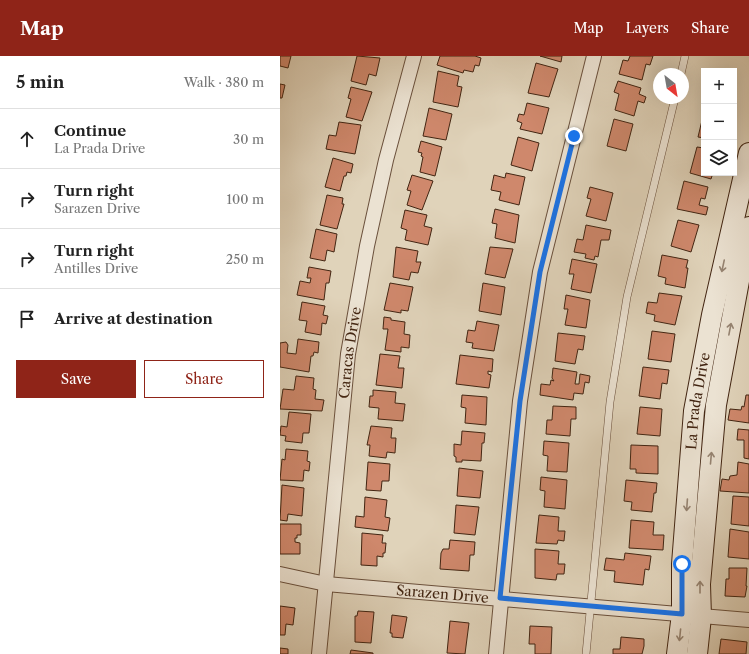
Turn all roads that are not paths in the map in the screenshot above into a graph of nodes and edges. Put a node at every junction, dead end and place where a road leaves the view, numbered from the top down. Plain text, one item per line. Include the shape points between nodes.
1 (414, 56) edge
2 (594, 56) edge
3 (685, 56) edge
4 (682, 68) edge
5 (674, 104) edge
6 (749, 153) edge
7 (743, 229) edge
8 (280, 574) edge
9 (326, 584) junction
10 (500, 598) junction
11 (591, 606) junction
12 (691, 616) junction
13 (749, 620) edge
14 (319, 654) edge
15 (496, 654) edge
16 (586, 654) edge
17 (678, 654) edge
18 (697, 654) edge

1 - 9 street, Caracas Drive via 386,160 367,246 348,354
2 - 10 street via 540,272 520,401
3 - 4 lane
5 - 11 lane via 628,297 610,402
6 - 7 main road, La Prada Drive
7 - 12 main road, La Prada Drive via 716,405 700,584
8 - 9 street, Sarazen Drive
9 - 10 street, Sarazen Drive
9 - 14 street, Caracas Drive
10 - 11 street, Sarazen Drive
10 - 15 street
11 - 12 street, Sarazen Drive
11 - 16 lane
12 - 13 street, Sarazen Drive
12 -> 17 main road, La Prada Drive
12 - 18 main road, La Prada Drive

